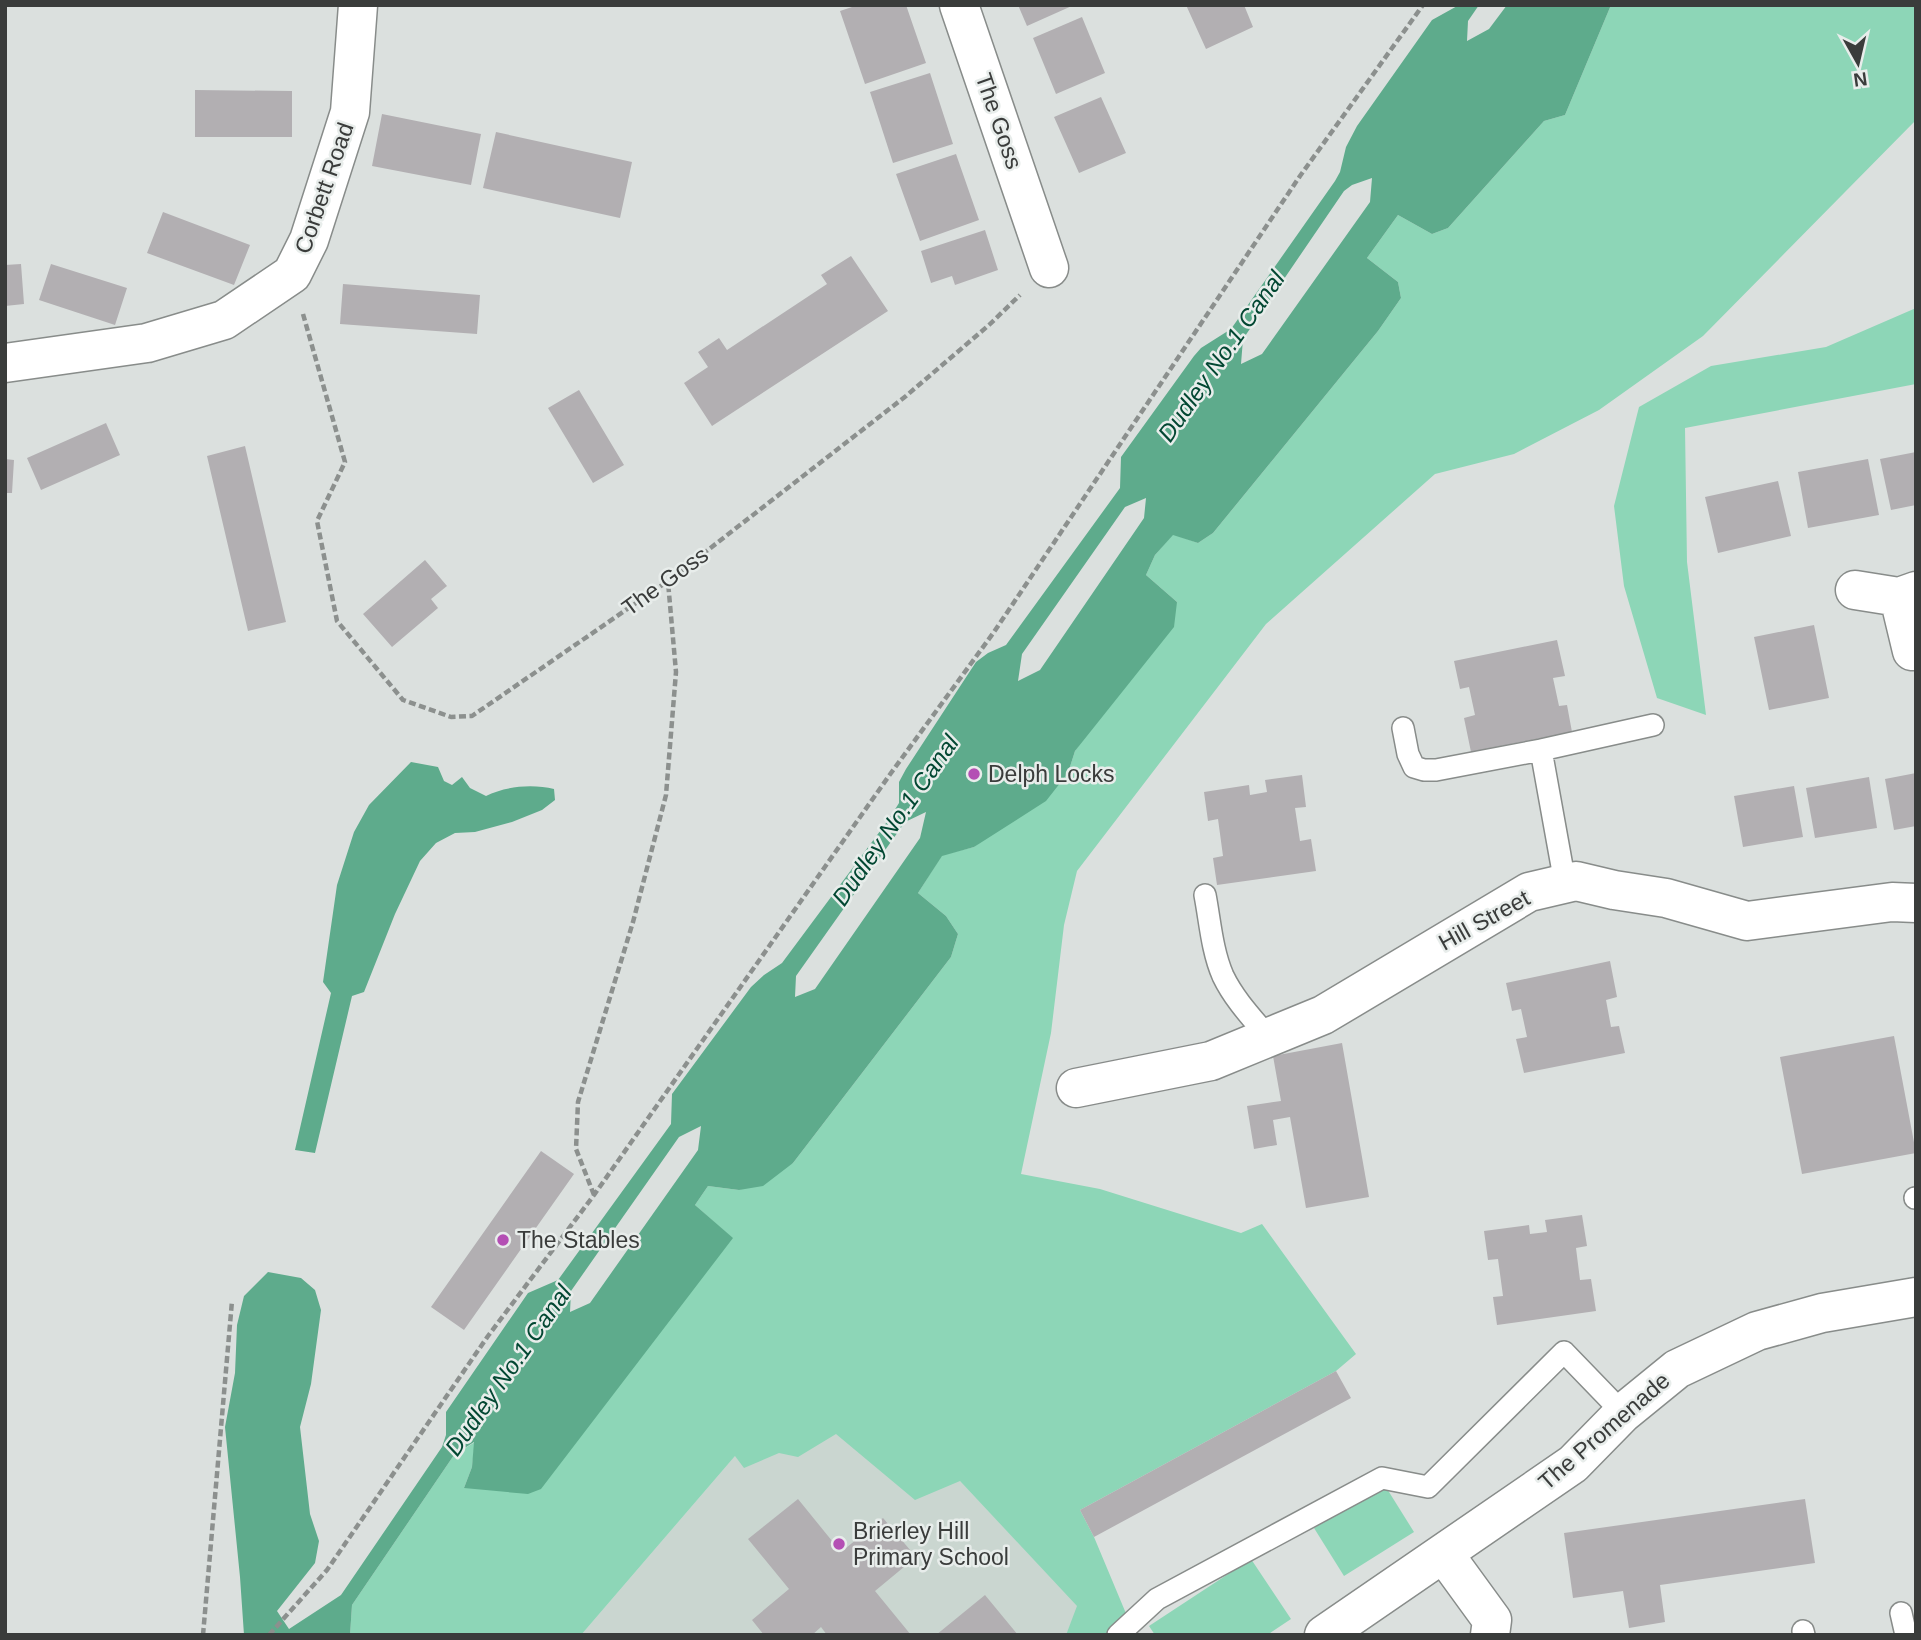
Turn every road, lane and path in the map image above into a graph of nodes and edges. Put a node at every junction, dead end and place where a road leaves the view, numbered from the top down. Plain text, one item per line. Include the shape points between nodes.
1 (358, 5) edge
2 (959, 5) edge
3 (1423, 5) edge
4 (1049, 268) joint
5 (292, 274) junction
6 (5, 363) edge
7 (668, 581) junction
8 (1856, 590) dead end
9 (1907, 594) edge
10 (1912, 651) dead end
11 (1653, 725) dead end
12 (1403, 728) dead end
13 (1541, 750) junction
14 (1565, 883) junction
15 (1205, 895) dead end
16 (1916, 902) edge
17 (1269, 1038) junction
18 (1076, 1088) dead end
19 (594, 1195) junction
20 (1916, 1297) edge
21 (232, 1301) dead end
22 (1623, 1413) junction
23 (1444, 1554) junction
24 (1902, 1613) dead end
25 (203, 1635) edge
26 (269, 1635) edge
27 (1118, 1635) edge
28 (1324, 1635) edge
29 (1490, 1635) edge
30 (1906, 1635) edge

1 - 5 street, Corbett Road via 350,112 309,240
2 - 4 street, The Goss
3 - 19 path via 1300,176 994,632
4 - 7 path, The Goss via 906,396
5 - 6 street, Corbett Road via 223,320 147,343
5 - 7 path, The Goss via 345,462 317,521 337,621 403,700 451,717 472,716
7 - 19 path via 676,671 666,795 578,1102 576,1149
8 - 9 street
9 - 10 street
11 - 13 lane
12 - 13 lane via 1414,767 1424,770
13 - 14 lane
14 - 16 street, Hill Street via 1576,881 1666,898 1747,921
14 - 17 street, Hill Street via 1529,892 1324,1015
15 - 17 lane via 1222,974
17 - 18 street, Hill Street via 1211,1061
19 - 26 path via 488,1336 327,1570
20 - 22 street, The Promenade via 1822,1313 1757,1331 1677,1368
21 - 25 path
22 - 23 street, The Promenade via 1573,1464
22 - 27 lane via 1564,1352 1428,1487 1381,1478 1157,1599
23 - 28 street, The Promenade
23 - 29 street via 1492,1620
24 - 30 lane

